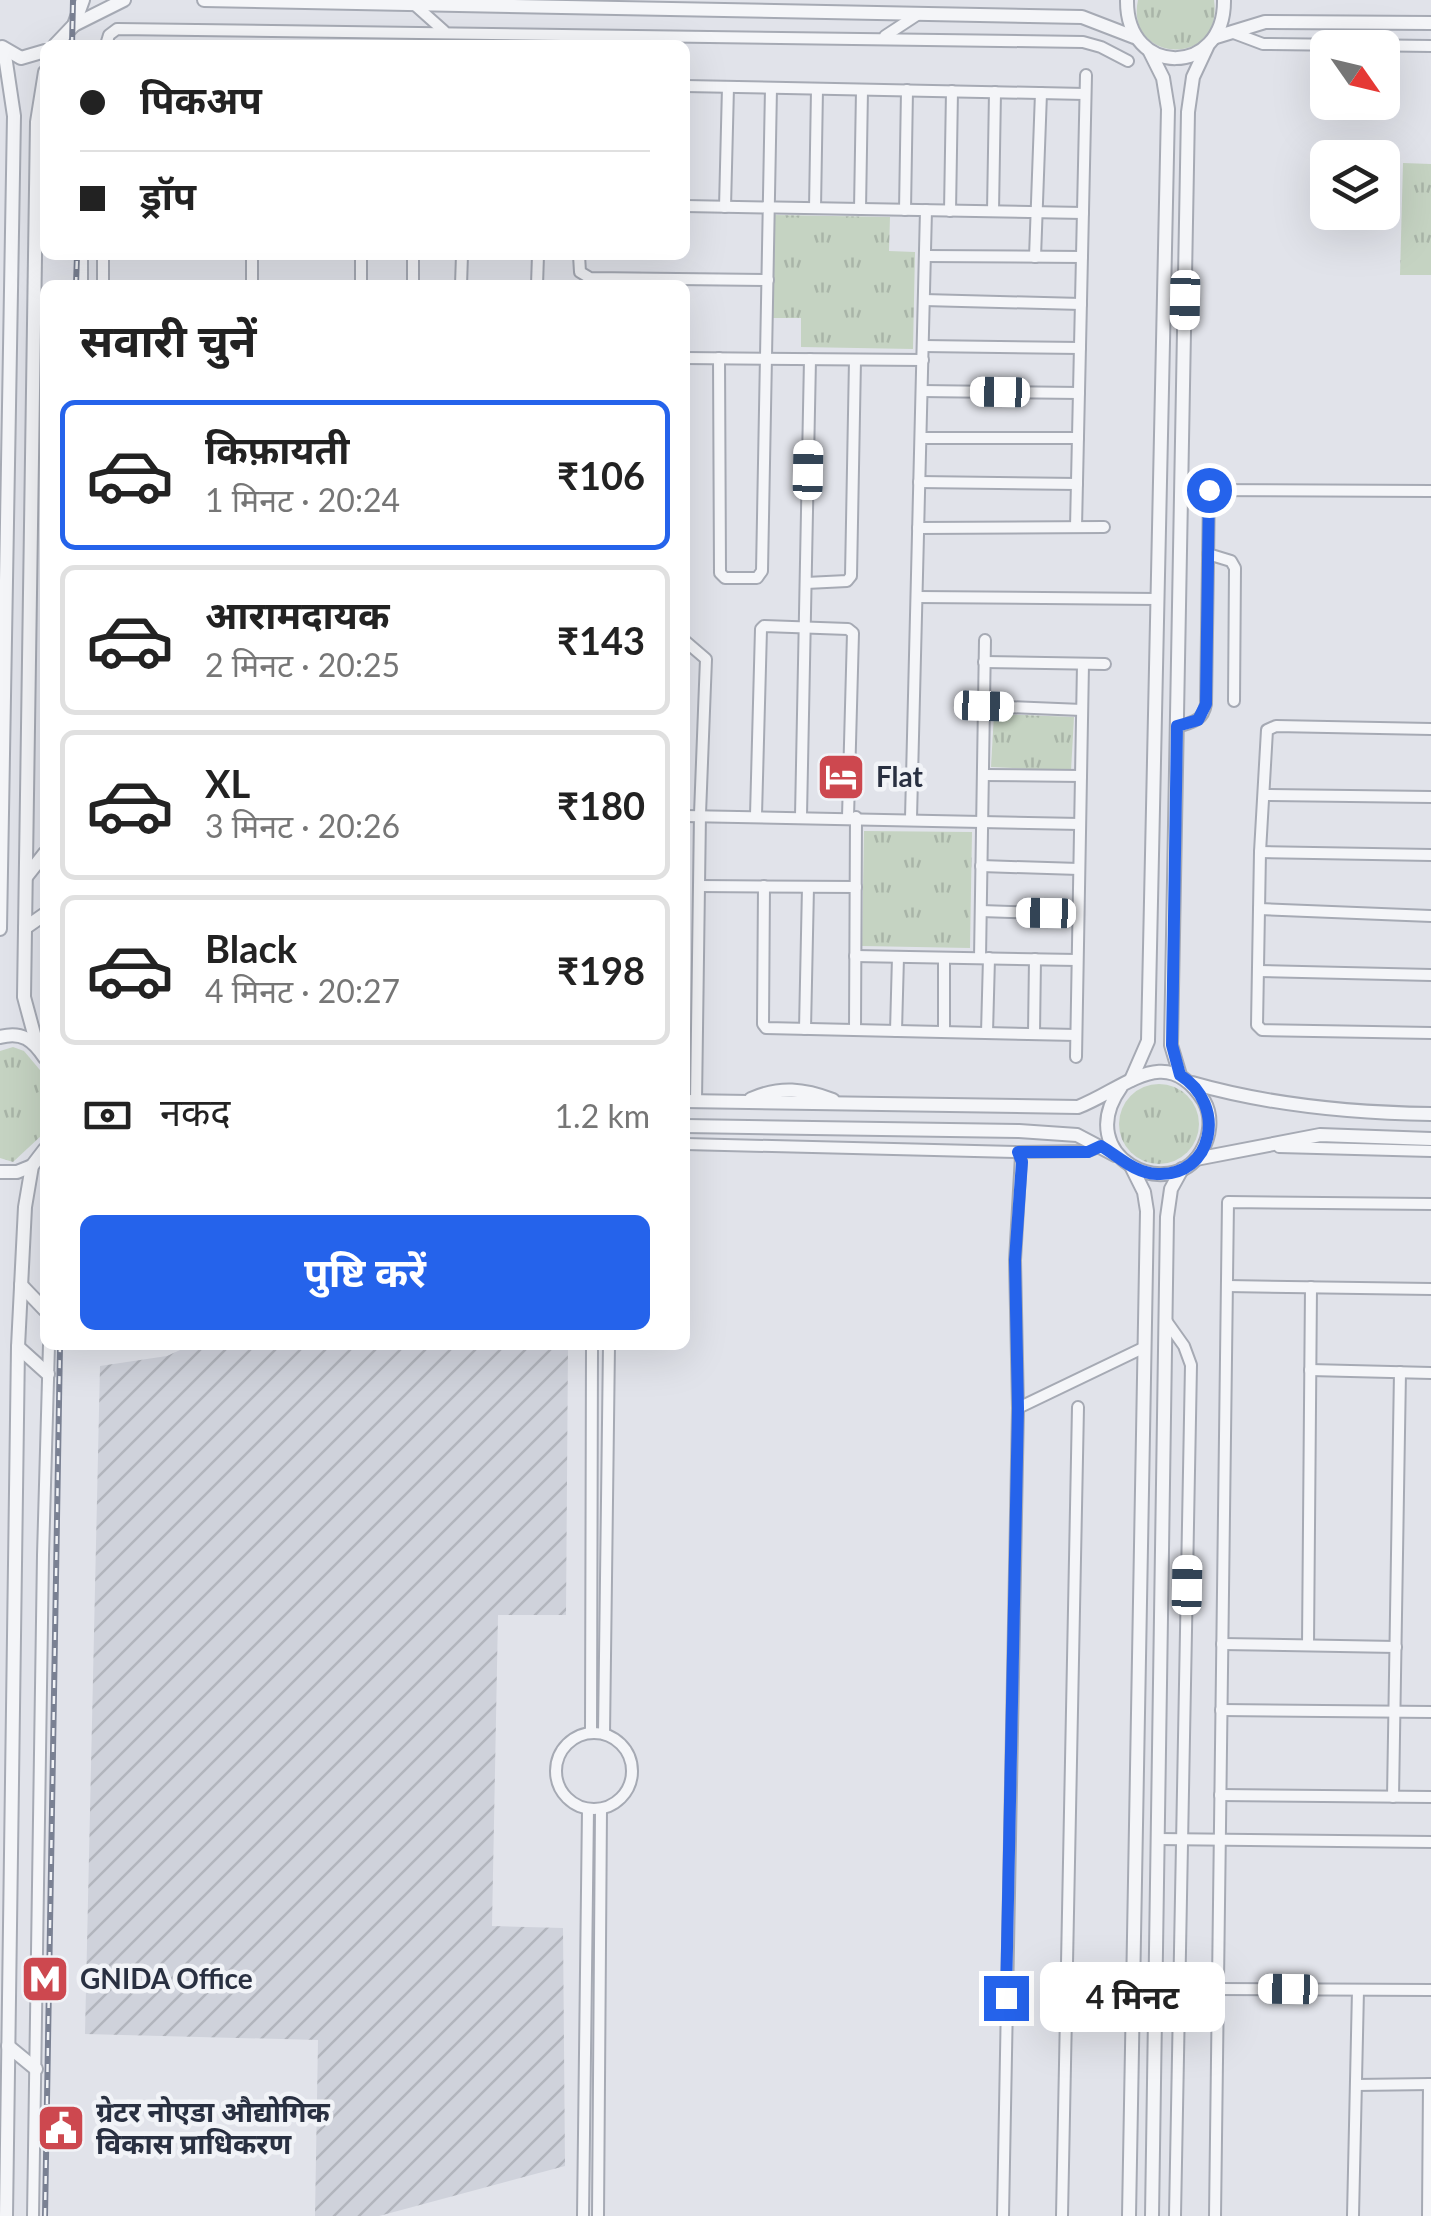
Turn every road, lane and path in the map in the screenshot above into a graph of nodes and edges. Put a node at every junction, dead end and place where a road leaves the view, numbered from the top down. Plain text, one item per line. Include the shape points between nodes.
1 (82, 0) edge
2 (124, 0) edge
3 (204, 0) edge
4 (1126, 0) edge
5 (1224, 0) edge
6 (416, 6) junction
7 (917, 14) junction
8 (1431, 23) edge
9 (112, 30) junction
10 (445, 32) junction
11 (1232, 32) junction
12 (1134, 37) junction
13 (63, 38) edge
14 (882, 38) junction
15 (541, 39) edge
16 (100, 40) edge
17 (108, 40) edge
18 (1211, 42) junction
19 (1431, 46) edge
20 (2, 47) edge
21 (40, 52) edge
22 (1150, 52) junction
23 (1128, 61) dead end
24 (1086, 75) dead end
25 (690, 86) edge
26 (728, 87) junction
27 (771, 88) junction
28 (816, 89) junction
29 (862, 90) junction
30 (907, 90) junction
31 (952, 91) junction
32 (996, 92) junction
33 (1041, 93) junction
34 (1085, 94) junction
35 (690, 206) edge
36 (724, 206) junction
37 (771, 207) junction
38 (815, 208) junction
39 (860, 209) junction
40 (904, 210) junction
41 (926, 210) junction
42 (950, 210) junction
43 (994, 211) junction
44 (1038, 212) junction
45 (1083, 213) junction
46 (12, 242) junction
47 (925, 256) junction
48 (1036, 257) junction
49 (1082, 257) junction
50 (579, 260) edge
51 (0, 270) edge
52 (768, 280) junction
53 (40, 286) edge
54 (924, 300) junction
55 (1081, 304) junction
56 (923, 346) junction
57 (1080, 348) junction
58 (690, 358) edge
59 (720, 358) junction
60 (766, 358) junction
61 (810, 359) junction
62 (855, 360) junction
63 (922, 360) junction
64 (922, 391) junction
65 (1079, 393) junction
66 (921, 438) junction
67 (1078, 438) junction
68 (920, 482) junction
69 (1077, 484) junction
70 (1182, 490) junction
71 (1209, 490) junction
72 (1431, 491) edge
73 (1076, 527) junction
74 (1104, 527) dead end
75 (918, 528) junction
76 (1208, 554) junction
77 (806, 582) junction
78 (916, 598) junction
79 (1156, 599) junction
80 (806, 628) junction
81 (985, 640) dead end
82 (690, 645) edge
83 (984, 662) junction
84 (1083, 664) junction
85 (1104, 664) dead end
86 (1234, 701) dead end
87 (984, 706) junction
88 (1082, 710) junction
89 (1177, 726) junction
90 (1431, 730) edge
91 (982, 776) junction
92 (1081, 776) junction
93 (1264, 795) junction
94 (1431, 797) edge
95 (700, 814) junction
96 (690, 815) edge
97 (756, 815) junction
98 (802, 816) junction
99 (852, 817) junction
100 (911, 818) junction
101 (982, 820) junction
102 (1080, 824) junction
103 (1, 849) edge
104 (1260, 852) junction
105 (1431, 855) edge
106 (40, 860) edge
107 (981, 866) junction
108 (1079, 869) junction
109 (26, 878) junction
110 (764, 886) junction
111 (808, 887) junction
112 (856, 887) junction
113 (699, 890) junction
114 (690, 893) edge
115 (0, 901) edge
116 (1259, 910) junction
117 (980, 912) junction
118 (1078, 914) junction
119 (40, 915) edge
120 (1431, 916) edge
121 (0, 928) edge
122 (25, 928) junction
123 (856, 956) junction
124 (898, 957) junction
125 (944, 958) junction
126 (984, 958) junction
127 (1035, 959) junction
128 (1078, 960) junction
129 (1258, 972) junction
130 (1431, 975) edge
131 (805, 1029) junction
132 (855, 1030) junction
133 (896, 1031) junction
134 (944, 1032) junction
135 (987, 1033) junction
136 (1431, 1033) edge
137 (1034, 1034) junction
138 (1076, 1035) junction
139 (0, 1037) edge
140 (37, 1045) junction
141 (40, 1050) edge
142 (1076, 1057) dead end
143 (1180, 1075) junction
144 (1126, 1083) junction
145 (1192, 1083) junction
146 (691, 1101) edge
147 (1431, 1114) edge
148 (690, 1126) edge
149 (1431, 1138) edge
150 (690, 1144) edge
151 (1101, 1146) junction
152 (1253, 1146) junction
153 (1018, 1152) junction
154 (1431, 1152) edge
155 (40, 1156) edge
156 (1195, 1160) junction
157 (1126, 1163) junction
158 (32, 1166) junction
159 (1182, 1169) junction
160 (0, 1172) edge
161 (1431, 1204) edge
162 (21, 1284) junction
163 (1227, 1286) junction
164 (1311, 1287) junction
165 (1431, 1289) edge
166 (40, 1305) edge
167 (1167, 1322) junction
168 (18, 1347) junction
169 (1145, 1347) junction
170 (49, 1350) edge
171 (592, 1350) edge
172 (609, 1350) edge
173 (1310, 1370) junction
174 (1400, 1372) junction
175 (1431, 1373) edge
176 (48, 1374) junction
177 (1078, 1407) dead end
178 (1018, 1408) junction
179 (1222, 1644) junction
180 (1308, 1646) junction
181 (1396, 1647) junction
182 (1221, 1710) junction
183 (1394, 1712) junction
184 (1431, 1712) edge
185 (590, 1732) junction
186 (604, 1734) junction
187 (1220, 1795) junction
188 (1393, 1796) junction
189 (1431, 1797) edge
190 (588, 1809) junction
191 (602, 1809) junction
192 (1158, 1839) junction
193 (1183, 1840) junction
194 (1219, 1840) junction
195 (1431, 1842) edge
196 (1218, 1988) junction
197 (1358, 1990) junction
198 (1431, 1990) edge
199 (8, 2046) junction
200 (36, 2069) junction
201 (1430, 2084) edge
202 (1356, 2085) junction
203 (6, 2216) edge
204 (32, 2216) edge
205 (584, 2216) edge
206 (598, 2216) edge
207 (1003, 2216) edge
208 (1062, 2216) edge
209 (1129, 2216) edge
210 (1152, 2216) edge
211 (1175, 2216) edge
212 (1215, 2216) edge
213 (1353, 2216) edge
214 (1428, 2216) edge

1 - 13 street
2 - 13 street
3 - 6 street
4 - 12 street
5 - 18 street via 1224,18
6 - 7 street
6 - 10 street
7 - 12 street via 1082,17
7 - 14 street
8 - 11 street via 1264,22
9 - 10 street
9 - 16 street
9 - 17 street
10 - 15 street
11 - 18 street
11 - 19 street via 1262,44
12 - 22 street
14 - 15 street
14 - 23 street via 1083,42
18 - 22 street via 1189,56
18 - 70 street via 1193,77 1188,112
20 - 21 street via 21,58
20 - 46 street via 14,116
22 - 79 street via 1168,109
24 - 34 street
25 - 26 street
26 - 27 street
26 - 36 street
27 - 28 street
27 - 37 street
28 - 29 street
28 - 38 street
29 - 30 street
29 - 39 street
30 - 31 street
30 - 40 street
31 - 32 street
31 - 42 street
32 - 33 street
32 - 43 street
33 - 34 street
33 - 44 street
34 - 45 street
35 - 36 street
36 - 37 street
37 - 38 street
37 - 52 street
38 - 39 street
39 - 40 street
40 - 41 street
41 - 42 street
41 - 47 street
42 - 43 street
43 - 44 street
44 - 45 street
44 - 48 street
45 - 49 street
46 - 51 street
46 - 103 street
47 - 48 street
47 - 54 street
48 - 49 street
49 - 55 street
50 - 52 street via 580,272 590,278
52 - 60 street
53 - 109 street
54 - 55 street
54 - 56 street
55 - 57 street
56 - 57 street
56 - 63 street
57 - 65 street
58 - 59 street
59 - 60 street
59 - 60 street via 725,578 761,576
60 - 61 street
61 - 62 street
61 - 77 street
62 - 63 street
62 - 77 street via 851,576
63 - 64 street
64 - 65 street
64 - 66 street
65 - 67 street
66 - 67 street
66 - 68 street
67 - 69 street
68 - 69 street
68 - 75 street
69 - 73 street
70 - 71 street
70 - 89 street
71 - 72 street
71 - 76 street
73 - 74 street
73 - 75 street
75 - 78 street
76 - 86 street via 1235,568
76 - 89 street via 1206,704 1198,720
77 - 80 street
78 - 79 street
78 - 100 street
79 - 144 street via 1148,1041
80 - 97 street via 761,630
80 - 98 street
80 - 99 street via 853,633
81 - 83 street
82 - 95 street via 706,659
83 - 84 street
83 - 87 street
84 - 85 street
84 - 88 street
87 - 88 street
87 - 91 street
88 - 92 street
89 - 143 street via 1172,1045
90 - 93 street via 1269,728
91 - 92 street
91 - 101 street
92 - 102 street
93 - 94 street
93 - 104 street
95 - 96 street
95 - 97 street
95 - 113 street
97 - 98 street
98 - 99 street
99 - 100 street
99 - 112 street
100 - 101 street
101 - 102 street
101 - 107 street
102 - 108 street
103 - 115 street
104 - 105 street
104 - 116 street
106 - 109 street
107 - 108 street
107 - 117 street
108 - 118 street
109 - 122 street
110 - 111 street
110 - 113 street
110 - 131 street via 764,1027
111 - 112 street
111 - 131 street
112 - 123 street
113 - 114 street
113 - 146 street
115 - 121 street
116 - 120 street
116 - 129 street
117 - 118 street
117 - 126 street
118 - 128 street
119 - 122 street
122 - 140 street via 24,997
123 - 124 street
123 - 132 street
124 - 125 street
124 - 133 street
125 - 126 street
125 - 134 street
126 - 127 street
126 - 135 street
127 - 128 street
127 - 137 street
128 - 138 street
129 - 130 street
129 - 136 street via 1260,1029
131 - 132 street
132 - 133 street
133 - 134 street
134 - 135 street
135 - 137 street
137 - 138 street
138 - 142 street
139 - 140 street via 25,1036
140 - 141 street
143 - 144 street via 1142,1073
143 - 145 street
144 - 146 street via 1078,1108
144 - 157 street via 1108,1111 1108,1135
145 - 147 street via 1327,1108
145 - 156 street via 1209,1110 1210,1129
148 - 151 street via 1020,1131 1077,1135
149 - 152 street via 1320,1135
150 - 153 street
151 - 153 street via 1088,1152
151 - 157 street
152 - 154 street
152 - 156 street
153 - 178 street
155 - 158 street
156 - 159 street
157 - 159 street via 1158,1175
157 - 169 street via 1147,1211
158 - 160 street
158 - 162 street
159 - 167 street via 1167,1218
161 - 163 street via 1229,1200
162 - 166 street
162 - 168 street
163 - 164 street
163 - 179 street
164 - 165 street
164 - 173 street
167 - 192 street
167 - 193 street via 1191,1365
168 - 176 street
168 - 199 street
169 - 178 street
169 - 209 street
170 - 176 street
171 - 185 street
172 - 186 street
173 - 174 street
173 - 180 street
174 - 175 street
174 - 181 street
176 - 200 street
177 - 208 street
178 - 207 street
179 - 180 street
179 - 182 street
180 - 181 street
181 - 183 street
182 - 183 street
182 - 187 street
183 - 184 street
183 - 188 street
185 - 186 street
185 - 190 street via 568,1742 556,1764 566,1798
186 - 191 street via 625,1748 632,1772 624,1796
187 - 188 street
187 - 194 street
188 - 189 street
190 - 191 street
190 - 205 street
191 - 206 street
192 - 193 street
192 - 210 street
193 - 194 street
193 - 211 street
194 - 195 street
194 - 196 street
196 - 197 street
196 - 212 street
197 - 198 street
197 - 202 street
199 - 200 street
199 - 203 street
200 - 204 street
201 - 202 street
201 - 214 street
202 - 213 street

